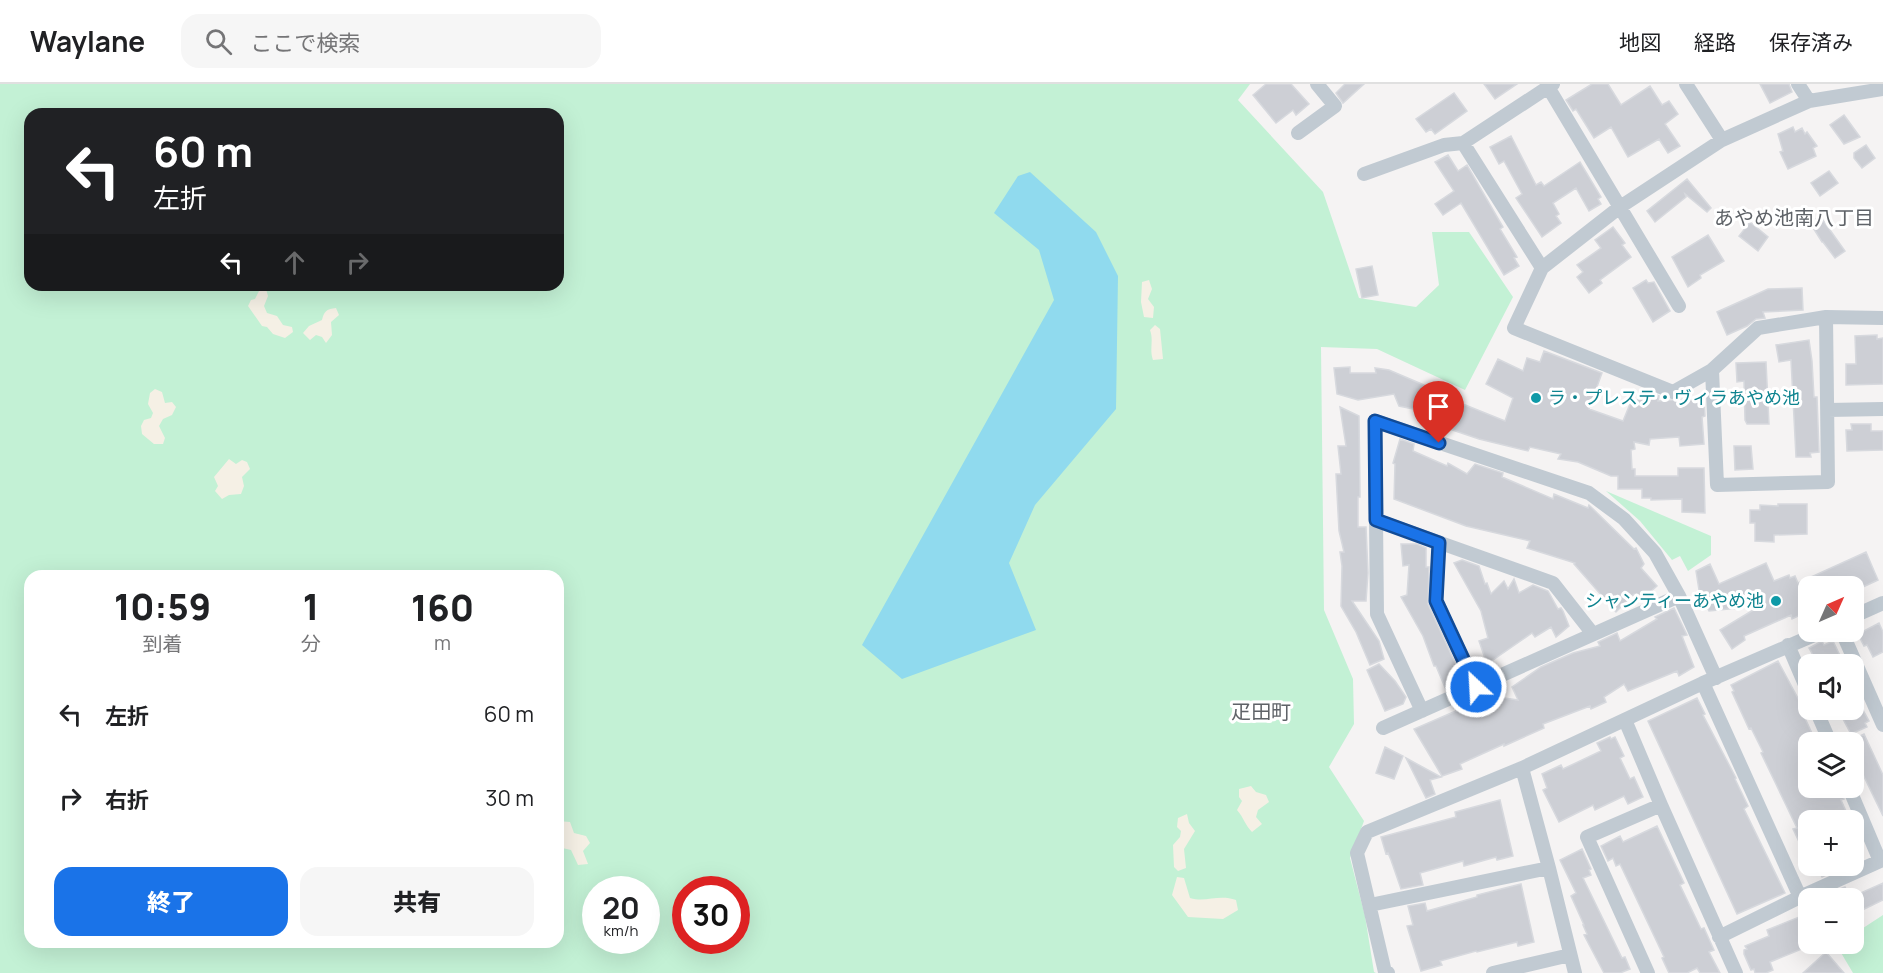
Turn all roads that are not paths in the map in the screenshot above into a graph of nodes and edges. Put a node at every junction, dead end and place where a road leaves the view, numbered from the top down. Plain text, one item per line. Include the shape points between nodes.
1 (1317, 84) edge
2 (1686, 84) edge
3 (1798, 84) edge
4 (1551, 86) edge
5 (1880, 93) edge
6 (1809, 101) junction
7 (1298, 133) dead end
8 (1722, 140) junction
9 (1463, 143) junction
10 (1364, 174) dead end
11 (1620, 207) junction
12 (1542, 268) junction
13 (1679, 306) dead end
14 (1826, 318) junction
15 (1883, 318) edge
16 (1712, 370) junction
17 (1883, 409) edge
18 (1828, 410) junction
19 (1376, 520) junction
20 (1439, 543) junction
21 (1679, 596) junction
22 (1883, 603) edge
23 (1864, 612) edge
24 (1593, 634) junction
25 (1798, 641) edge
26 (1846, 642) edge
27 (1788, 645) junction
28 (1798, 668) edge
29 (1710, 680) junction
30 (1476, 687) junction
31 (1422, 711) junction
32 (1625, 720) junction
33 (1883, 725) edge
34 (1383, 728) dead end
35 (1522, 768) junction
36 (1853, 798) edge
37 (1661, 805) junction
38 (1549, 868) junction
39 (1820, 888) edge
40 (1798, 892) edge
41 (1798, 898) edge
42 (1370, 905) junction
43 (1719, 937) junction
44 (1570, 955) junction
45 (1388, 973) edge
46 (1492, 973) edge
47 (1575, 973) edge
48 (1648, 973) edge
49 (1736, 973) edge

1 - 7 street via 1335,106
2 - 8 street
3 - 6 street
4 - 9 street
4 - 11 street
5 - 6 street
6 - 8 street
8 - 11 street
9 - 10 street via 1444,145
9 - 12 street
11 - 12 street
11 - 13 street
12 - 16 street via 1514,328 1673,392
14 - 15 street
14 - 16 street via 1758,328
14 - 18 street
16 - 18 street via 1717,485 1828,482
17 - 18 street
19 - 20 street
19 - 21 street via 1375,421 1589,493 1624,519 1654,553
19 - 31 street via 1377,615
20 - 24 street via 1552,583
20 - 30 street via 1436,601
21 - 24 street
21 - 29 street
22 - 23 street
24 - 30 street
25 - 27 street
26 - 33 street
27 - 28 street
27 - 29 street
29 - 32 street
29 - 40 street
30 - 31 street
31 - 34 street
32 - 35 street
32 - 37 street
35 - 38 street
35 - 42 street via 1367,832 1357,853
36 - 39 street via 1880,861
37 - 43 street
37 - 48 street via 1587,837
38 - 42 street
38 - 44 street
41 - 43 street
42 - 45 street
43 - 49 street
44 - 46 street
44 - 47 street

